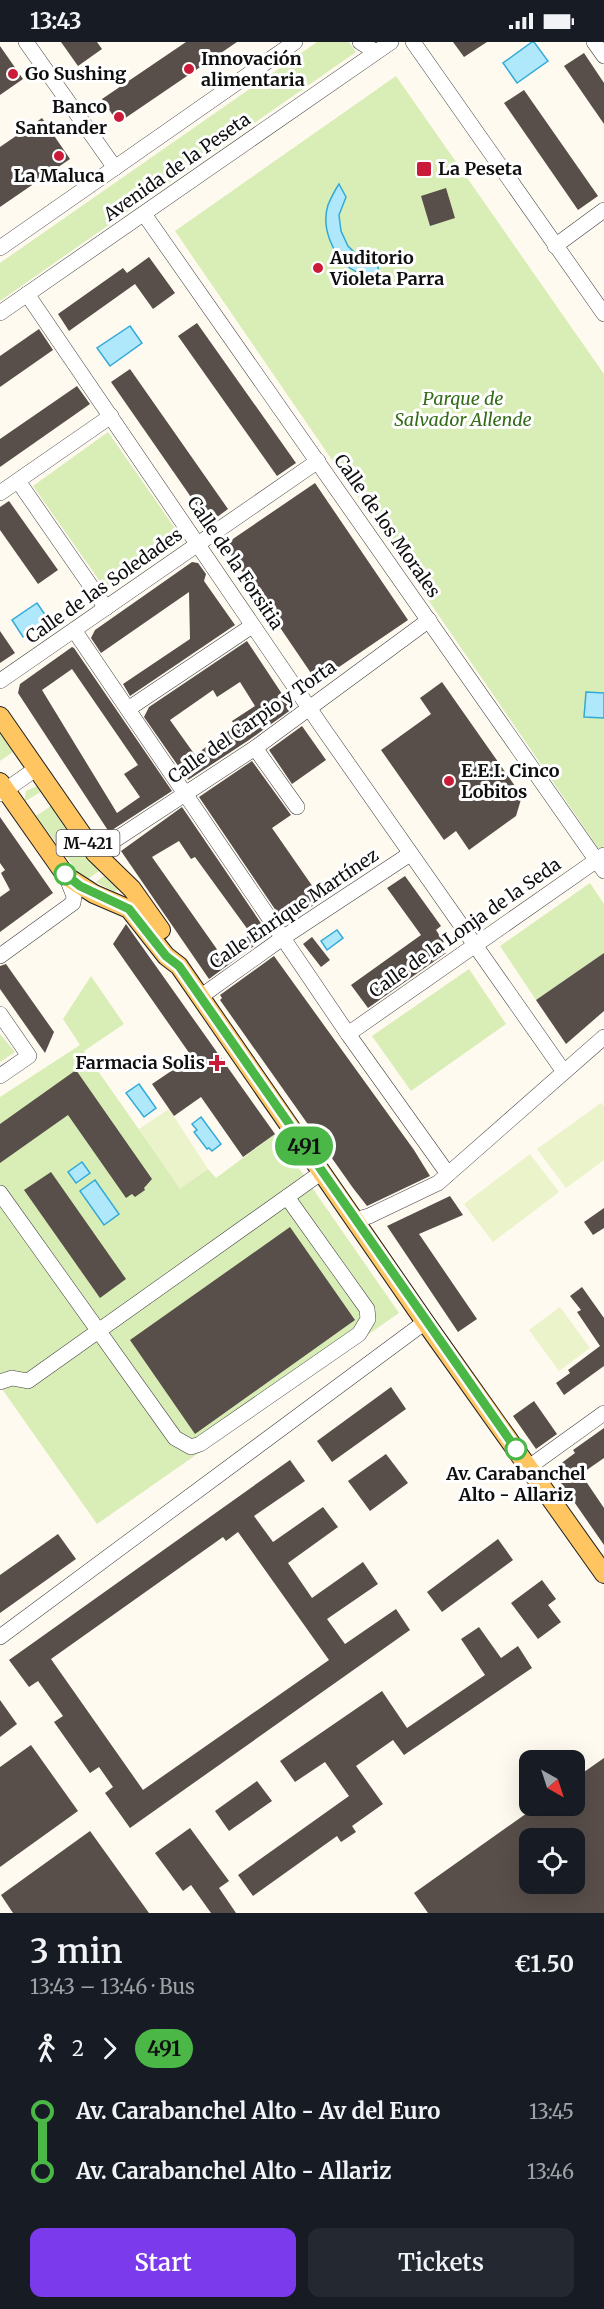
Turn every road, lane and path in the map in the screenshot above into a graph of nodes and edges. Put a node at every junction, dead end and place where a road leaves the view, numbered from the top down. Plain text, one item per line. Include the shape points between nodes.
1 (26, 42) edge
2 (295, 42) edge
3 (360, 42) edge
4 (391, 42) edge
5 (413, 42) edge
6 (594, 42) edge
7 (376, 52) junction
8 (604, 56) edge
9 (115, 168) junction
10 (604, 210) edge
11 (144, 214) junction
12 (555, 246) junction
13 (0, 249) edge
14 (27, 294) junction
15 (0, 313) edge
16 (604, 314) edge
17 (111, 416) junction
18 (318, 461) junction
19 (18, 481) junction
20 (0, 493) edge
21 (199, 543) junction
22 (106, 608) junction
23 (429, 620) junction
24 (252, 626) junction
25 (74, 630) junction
26 (0, 681) edge
27 (309, 707) junction
28 (128, 708) junction
29 (0, 716) edge
30 (255, 748) junction
31 (37, 768) junction
32 (2, 789) edge
33 (185, 792) junction
34 (297, 807) dead end
35 (94, 853) junction
36 (411, 854) junction
37 (602, 862) edge
38 (66, 876) junction
39 (284, 937) junction
40 (475, 944) junction
41 (0, 956) edge
42 (179, 966) junction
43 (200, 997) junction
44 (0, 1014) edge
45 (348, 1034) junction
46 (604, 1037) edge
47 (564, 1072) junction
48 (0, 1076) edge
49 (322, 1172) junction
50 (448, 1174) junction
51 (0, 1193) edge
52 (287, 1197) junction
53 (355, 1220) junction
54 (425, 1322) junction
55 (100, 1330) junction
56 (0, 1382) edge
57 (604, 1413) edge
58 (529, 1467) junction
59 (604, 1574) edge
60 (0, 1637) edge

1 - 9 street
2 - 9 street, Avenida de la Peseta
3 - 7 street
4 - 7 street, Avenida de la Peseta
5 - 12 street
6 - 8 street
7 - 11 street, Avenida de la Peseta
9 - 13 street, Avenida de la Peseta
10 - 12 street
11 - 14 street, Avenida de la Peseta
11 - 18 street, Calle de los Morales
12 - 16 street
14 - 15 street, Avenida de la Peseta
14 - 17 street, Calle de la Forsitia
17 - 19 street
17 - 21 street, Calle de la Forsitia
18 - 21 street, Calle de las Soledades
18 - 23 street, Calle de los Morales
19 - 20 street
19 - 22 street
21 - 22 street, Calle de las Soledades
21 - 24 street, Calle de la Forsitia
22 - 25 street, Calle de las Soledades
23 - 27 street, Calle del Carpio y Torta
23 - 37 street, Calle de los Morales
24 - 27 street, Calle de la Forsitia
24 - 28 street
25 - 26 street, Calle de las Soledades
25 - 28 street
27 - 30 street, Calle del Carpio y Torta
27 - 36 street, Calle de la Forsitia
28 - 33 street
29 - 31 main road, M-421
30 - 33 street, Calle del Carpio y Torta
30 - 34 street
31 - 32 street
31 - 35 main road, M-421
32 - 38 main road
33 - 35 street, Calle del Carpio y Torta
33 - 39 street
35 - 42 main road, M-421 via 140,898 169,942
36 - 39 street, Calle Enrique Martínez
36 - 40 street, Calle de la Forsitia
37 - 40 street, Calle de la Lonja de la Seda
38 - 41 street via 73,903
38 - 42 main road via 129,909 166,956
39 - 43 street, Calle Enrique Martínez
39 - 45 street
40 - 45 street, Calle de la Lonja de la Seda
40 - 47 street, Calle de la Forsitia
42 - 43 main road, M-421
43 - 49 main road, M-421
44 - 48 street via 29,1056
45 - 50 street
46 - 47 street
47 - 50 street
49 - 52 street
49 - 53 main road, M-421
50 - 53 street via 431,1187
51 - 55 street
52 - 55 street
52 - 55 street via 367,1309 368,1319 359,1334 191,1447 175,1438
53 - 54 main road, M-421
54 - 58 main road, M-421
54 - 60 street
55 - 56 street via 28,1381 12,1378
57 - 58 street
58 - 59 main road, M-421

